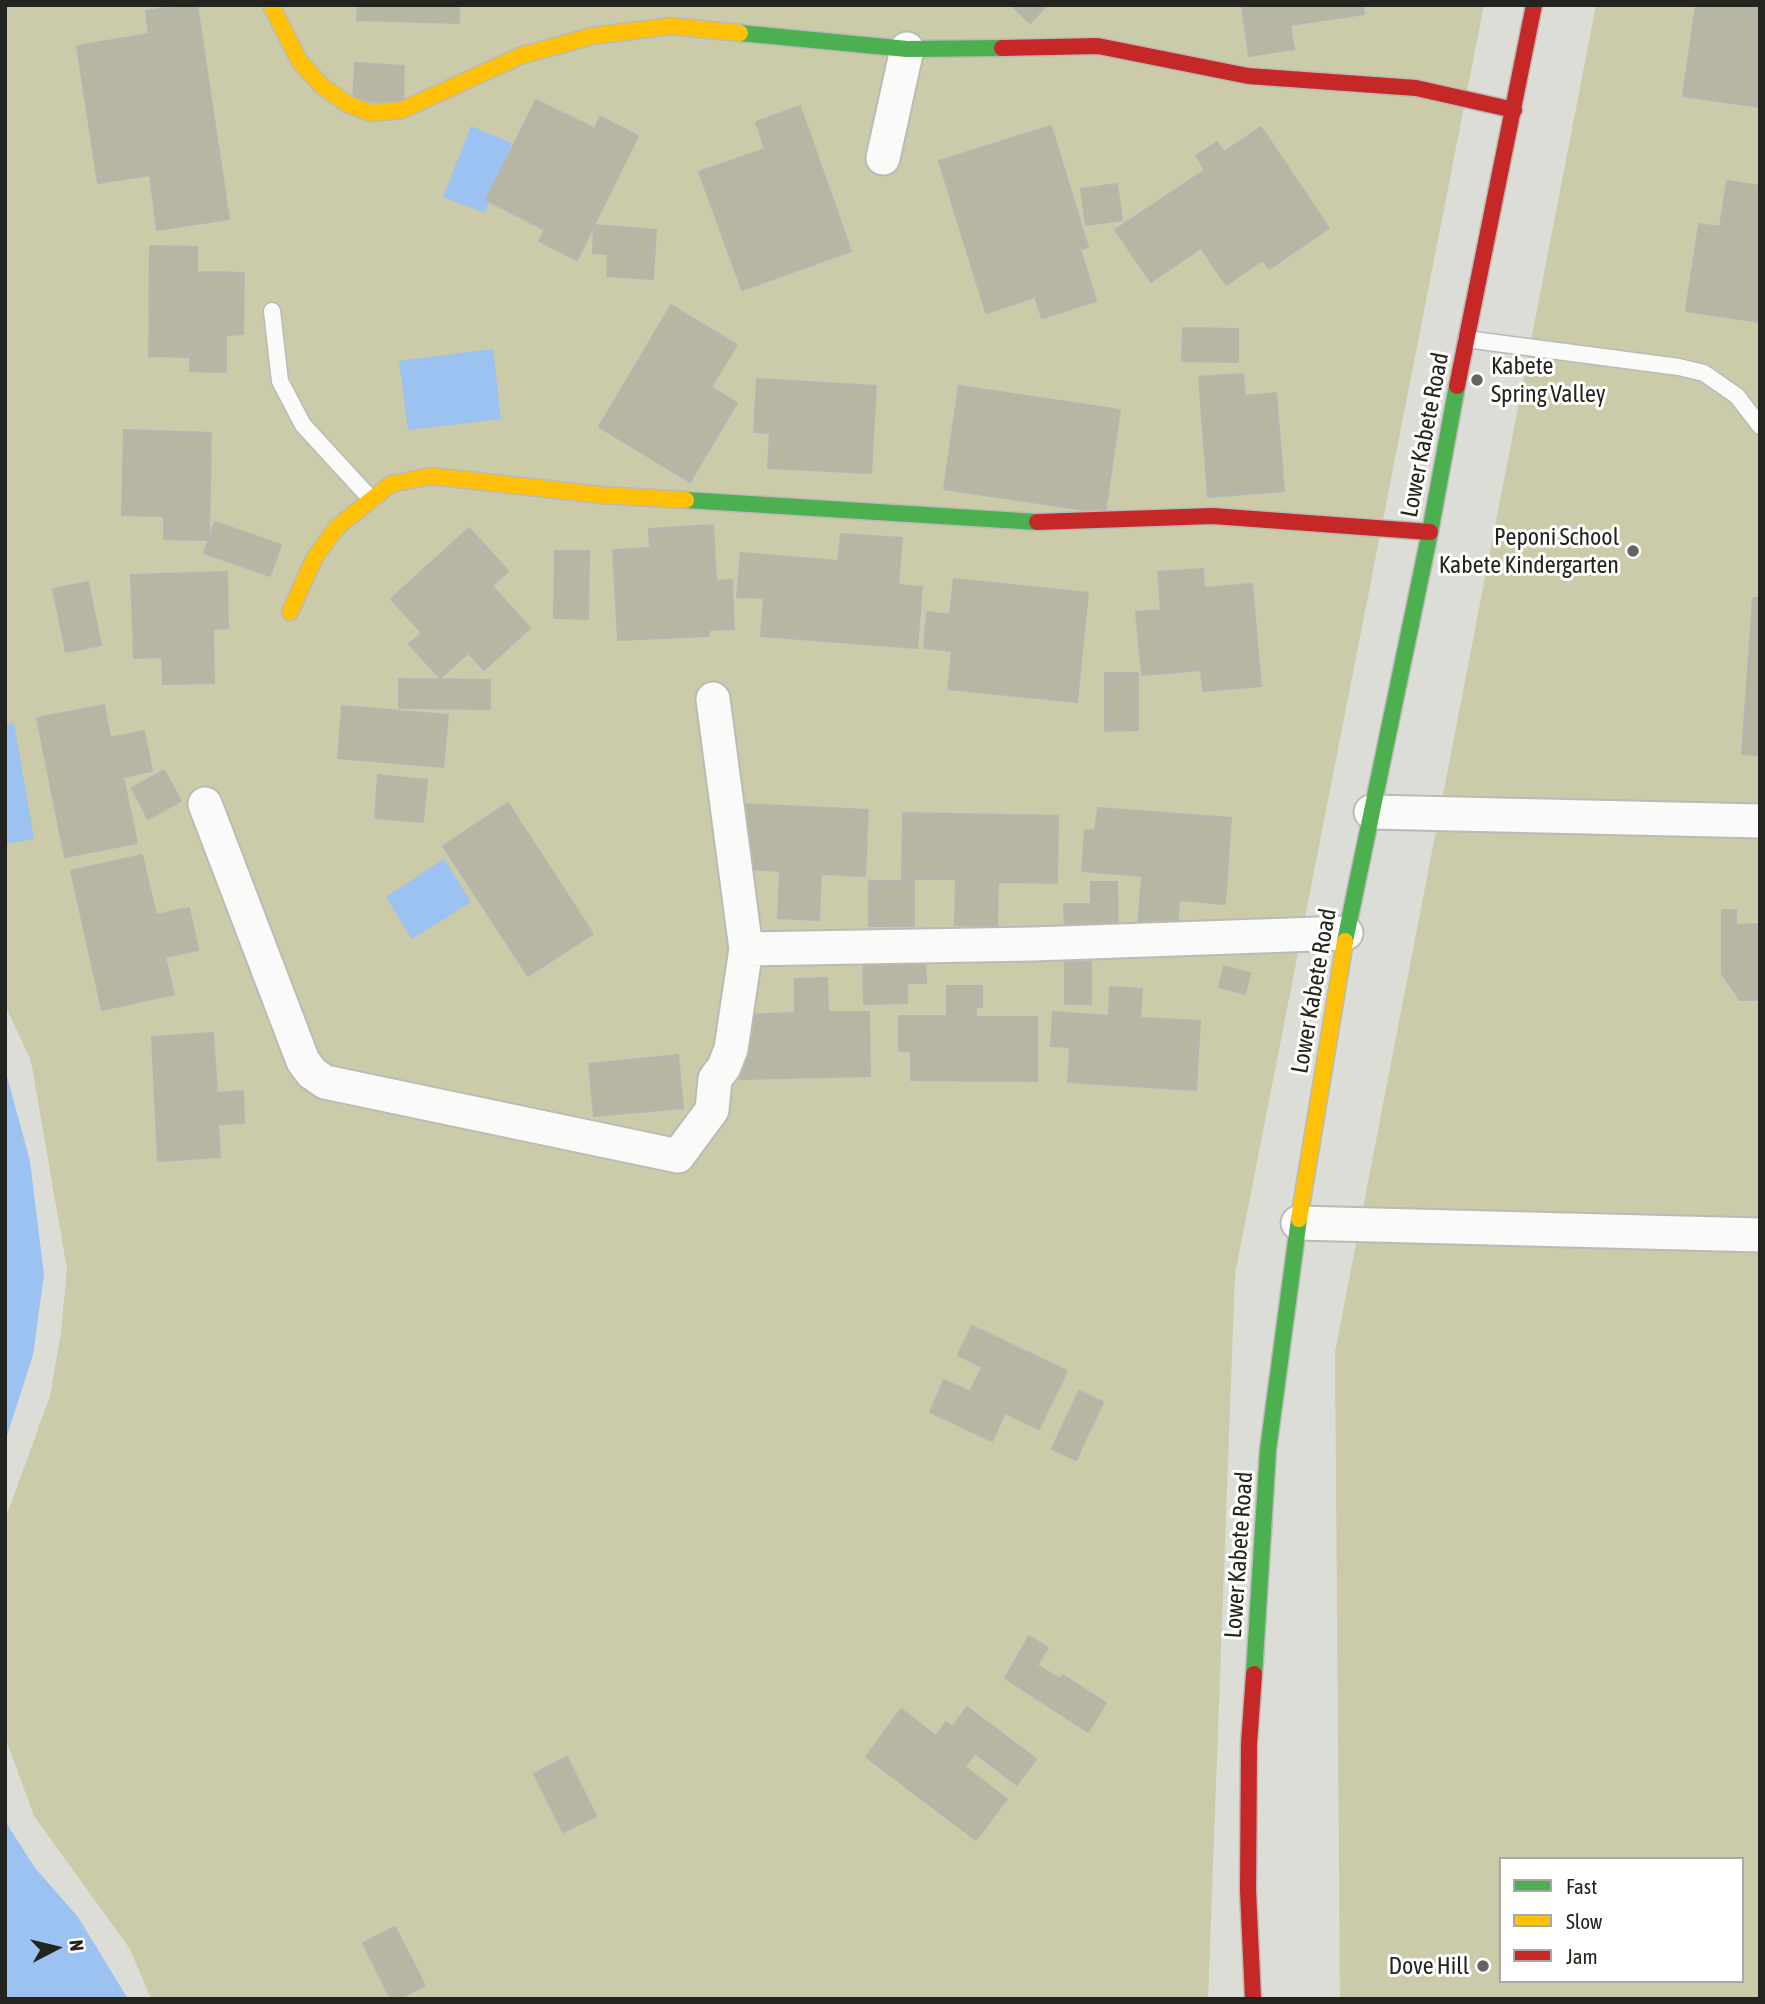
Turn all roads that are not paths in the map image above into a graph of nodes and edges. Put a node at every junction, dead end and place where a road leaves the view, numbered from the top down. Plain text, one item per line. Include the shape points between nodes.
1 (271, 5) edge
2 (1534, 5) edge
3 (907, 49) junction
4 (1514, 110) junction
5 (883, 158) dead end
6 (272, 311) dead end
7 (1466, 339) junction
8 (1760, 426) edge
9 (371, 499) junction
10 (1430, 532) junction
11 (290, 612) dead end
12 (713, 699) dead end
13 (205, 804) dead end
14 (1371, 812) junction
15 (1760, 821) edge
16 (1346, 933) junction
17 (746, 949) junction
18 (1298, 1223) junction
19 (1760, 1235) edge
20 (1253, 1999) edge

1 - 3 street via 300,62 322,86 347,104 371,113 402,110 520,56 592,36 671,26
2 - 4 street, Lower Kabete Road
3 - 4 street via 1098,46 1248,76 1416,88
3 - 5 street
4 - 7 street, Lower Kabete Road
6 - 9 lane via 280,381 297,414
7 - 8 lane via 1704,373 1737,396
7 - 10 street, Lower Kabete Road
9 - 10 street via 391,484 431,476 601,495 1053,523 1213,516
9 - 11 street via 337,527 316,557
10 - 14 street, Lower Kabete Road
12 - 17 street
13 - 17 street via 303,1061 325,1082 678,1156 712,1110 715,1079 731,1049
14 - 15 street
14 - 16 street, Lower Kabete Road
16 - 17 street
16 - 18 street, Lower Kabete Road
18 - 19 street
18 - 20 street, Lower Kabete Road via 1268,1450 1249,1744

